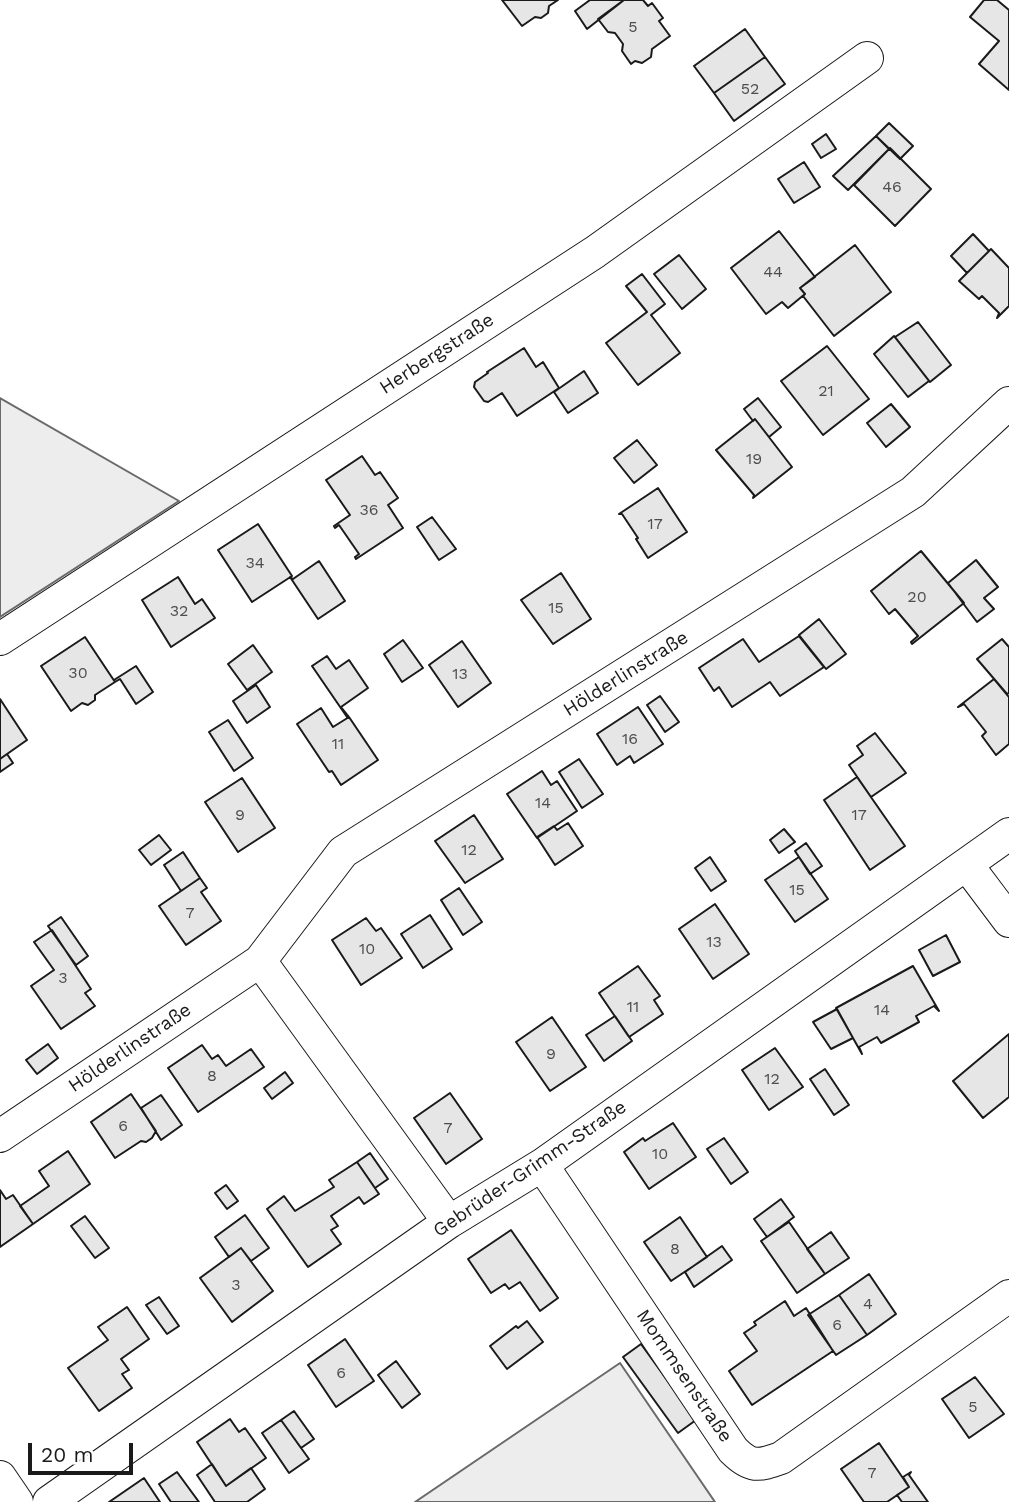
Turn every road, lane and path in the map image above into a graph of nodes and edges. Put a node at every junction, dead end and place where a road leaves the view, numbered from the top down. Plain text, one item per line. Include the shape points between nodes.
1 (867, 58) dead end
2 (1009, 403) edge
3 (0, 639) edge
4 (1009, 834) edge
5 (967, 865) junction
6 (1009, 920) edge
7 (260, 961) junction
8 (0, 1136) edge
9 (542, 1165) junction
10 (449, 1222) junction
11 (1009, 1296) edge
12 (0, 1477) edge
13 (17, 1502) edge
14 (49, 1502) edge

1 - 3 street, Herbergstraße via 595,252
2 - 7 street, Hölderlinstraße via 913,492 343,852
4 - 5 street, Gebrüder-Grimm-Straße
5 - 6 street
5 - 9 street, Gebrüder-Grimm-Straße
7 - 8 street, Hölderlinstraße
7 - 10 street
9 - 10 street, Gebrüder-Grimm-Straße
9 - 11 street, Mommsenstraße via 733,1450 745,1461 761,1465 781,1458
10 - 14 street, Gebrüder-Grimm-Straße
12 - 13 street

